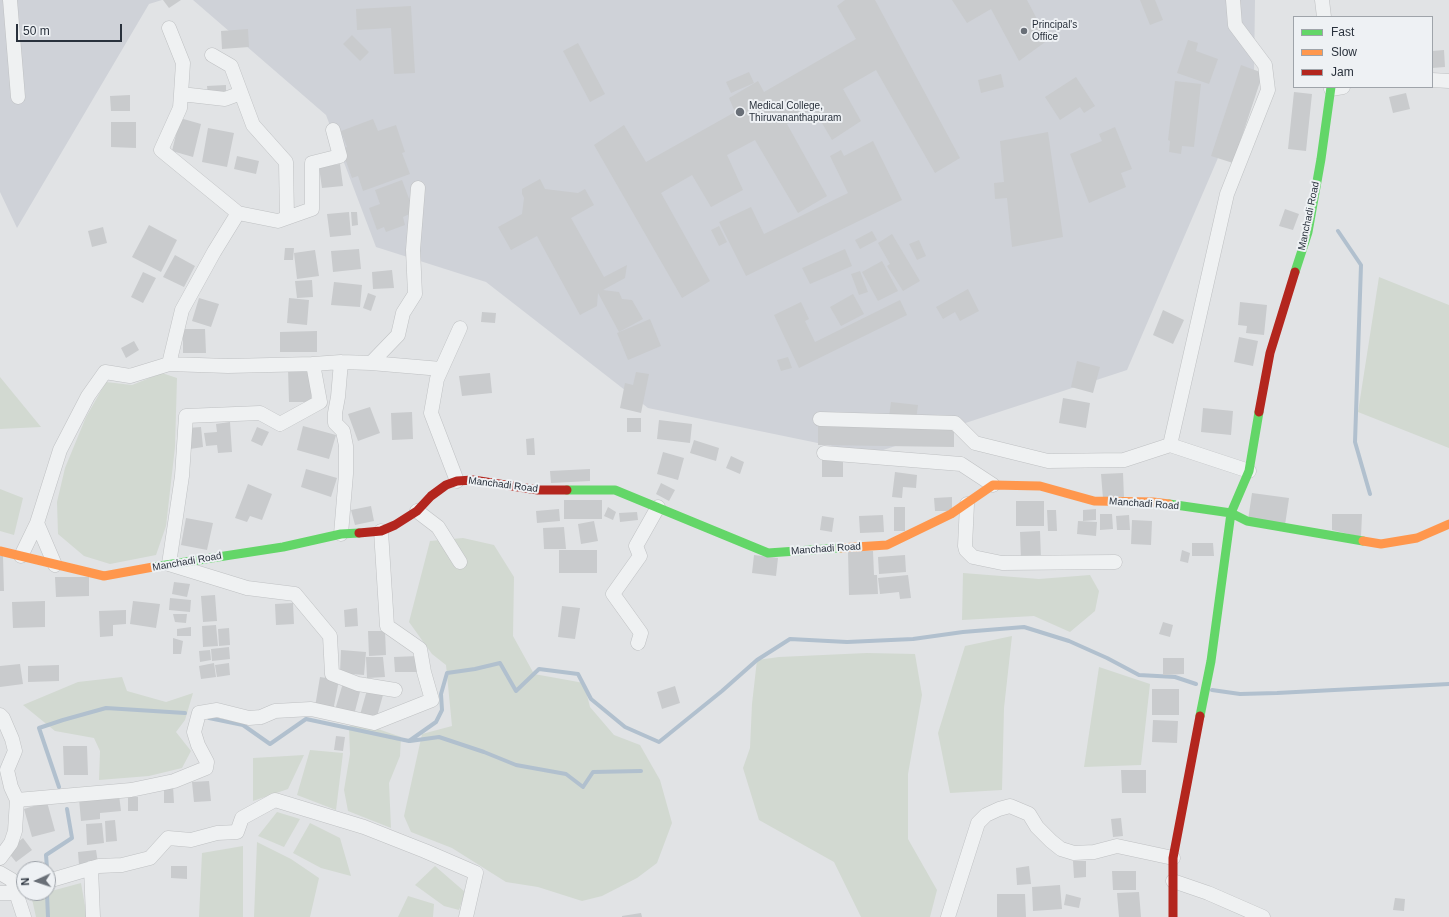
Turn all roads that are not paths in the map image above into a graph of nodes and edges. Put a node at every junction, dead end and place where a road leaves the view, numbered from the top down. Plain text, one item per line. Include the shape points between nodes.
1 (10, 0) edge
2 (1234, 0) edge
3 (1322, 0) edge
4 (1324, 16) edge
5 (169, 28) dead end
6 (212, 55) dead end
7 (1433, 80) edge
8 (1449, 81) edge
9 (1335, 88) edge
10 (241, 93) junction
11 (181, 94) junction
12 (18, 97) dead end
13 (333, 130) dead end
14 (418, 188) dead end
15 (238, 213) junction
16 (287, 217) junction
17 (460, 328) dead end
18 (341, 362) junction
19 (371, 363) junction
20 (169, 364) junction
21 (313, 364) junction
22 (441, 369) junction
23 (820, 419) dead end
24 (1170, 445) junction
25 (824, 453) dead end
26 (1249, 471) junction
27 (457, 481) junction
28 (993, 485) junction
29 (967, 504) junction
30 (658, 508) junction
31 (417, 511) junction
32 (1231, 513) junction
33 (37, 523) junction
34 (1449, 524) edge
35 (381, 531) junction
36 (341, 534) junction
37 (0, 551) edge
38 (21, 556) junction
39 (460, 562) dead end
40 (1115, 562) dead end
41 (169, 564) junction
42 (55, 565) junction
43 (638, 643) dead end
44 (395, 690) dead end
45 (0, 715) edge
46 (18, 800) junction
47 (0, 858) edge
48 (1173, 858) junction
49 (90, 868) junction
50 (0, 873) edge
51 (56, 879) edge
52 (1173, 881) junction
53 (16, 886) edge
54 (16, 892) edge
55 (0, 893) edge
56 (21, 901) edge
57 (24, 917) edge
58 (93, 917) edge
59 (466, 917) edge
60 (948, 917) edge
61 (1173, 917) edge
62 (1263, 917) edge

1 - 12 street
2 - 24 street via 1235,25 1265,65 1268,90 1227,194
3 - 4 street
5 - 11 street via 182,63
6 - 10 street via 231,66
7 - 8 street
9 - 26 street, Manchadi Road via 1308,232 1270,353
10 - 11 street via 225,99
10 - 16 street via 253,125 286,162
11 - 15 street via 180,108 161,150
13 - 16 street via 340,156 312,163 312,209
14 - 19 street via 413,250 415,294 403,313 398,335
15 - 16 street via 278,220
15 - 20 street via 182,310
17 - 22 street
18 - 19 street
18 - 21 street
18 - 36 street via 334,413 335,423 343,431 346,446
19 - 22 street
20 - 21 street
20 - 33 street via 130,376 105,372 88,396 60,450
21 - 41 street via 320,402 280,424 260,414 186,416 182,476
22 - 27 street via 434,390 431,413
23 - 24 street via 955,423 975,443 1048,461 1124,460
24 - 26 street
25 - 28 street via 960,464
26 - 32 street, Manchadi Road
27 - 30 street, Manchadi Road via 473,480 538,490 615,490
27 - 31 street, Manchadi Road via 441,488
28 - 29 street, Manchadi Road
28 - 32 street, Manchadi Road via 1040,486 1094,500 1154,502
29 - 30 street, Manchadi Road via 887,545 768,553
29 - 40 street via 965,546 973,557 1002,563
30 - 43 street via 636,546 640,556 613,594 641,634
31 - 35 street, Manchadi Road via 395,526
31 - 39 street via 438,527
32 - 34 street via 1247,521 1381,544 1417,538
32 - 48 street via 1211,661
33 - 38 street
33 - 42 street
35 - 36 street, Manchadi Road
35 - 46 street via 387,626 420,649 432,700 374,723 311,709 275,711 261,718 249,718 217,710 199,714 194,732 207,762 206,768 174,781 131,790
36 - 41 street, Manchadi Road via 283,547
37 - 38 street, Manchadi Road
38 - 42 street, Manchadi Road
41 - 42 street, Manchadi Road via 104,576
41 - 44 street via 247,588 295,594 330,636 332,674 358,684
45 - 46 street via 15,750 7,770 11,787
46 - 47 street via 15,831 11,843
48 - 52 street
48 - 60 street via 1117,846 1094,852 1074,853 1060,849 1037,827 1029,814 1010,806 986,815 978,823
49 - 51 street
49 - 58 street
49 - 59 street via 122,865 150,858 168,838 191,840 216,833 237,832 242,818 275,800 364,827 476,873
50 - 53 street via 12,880
52 - 61 street
52 - 62 street
54 - 55 street
56 - 57 street

